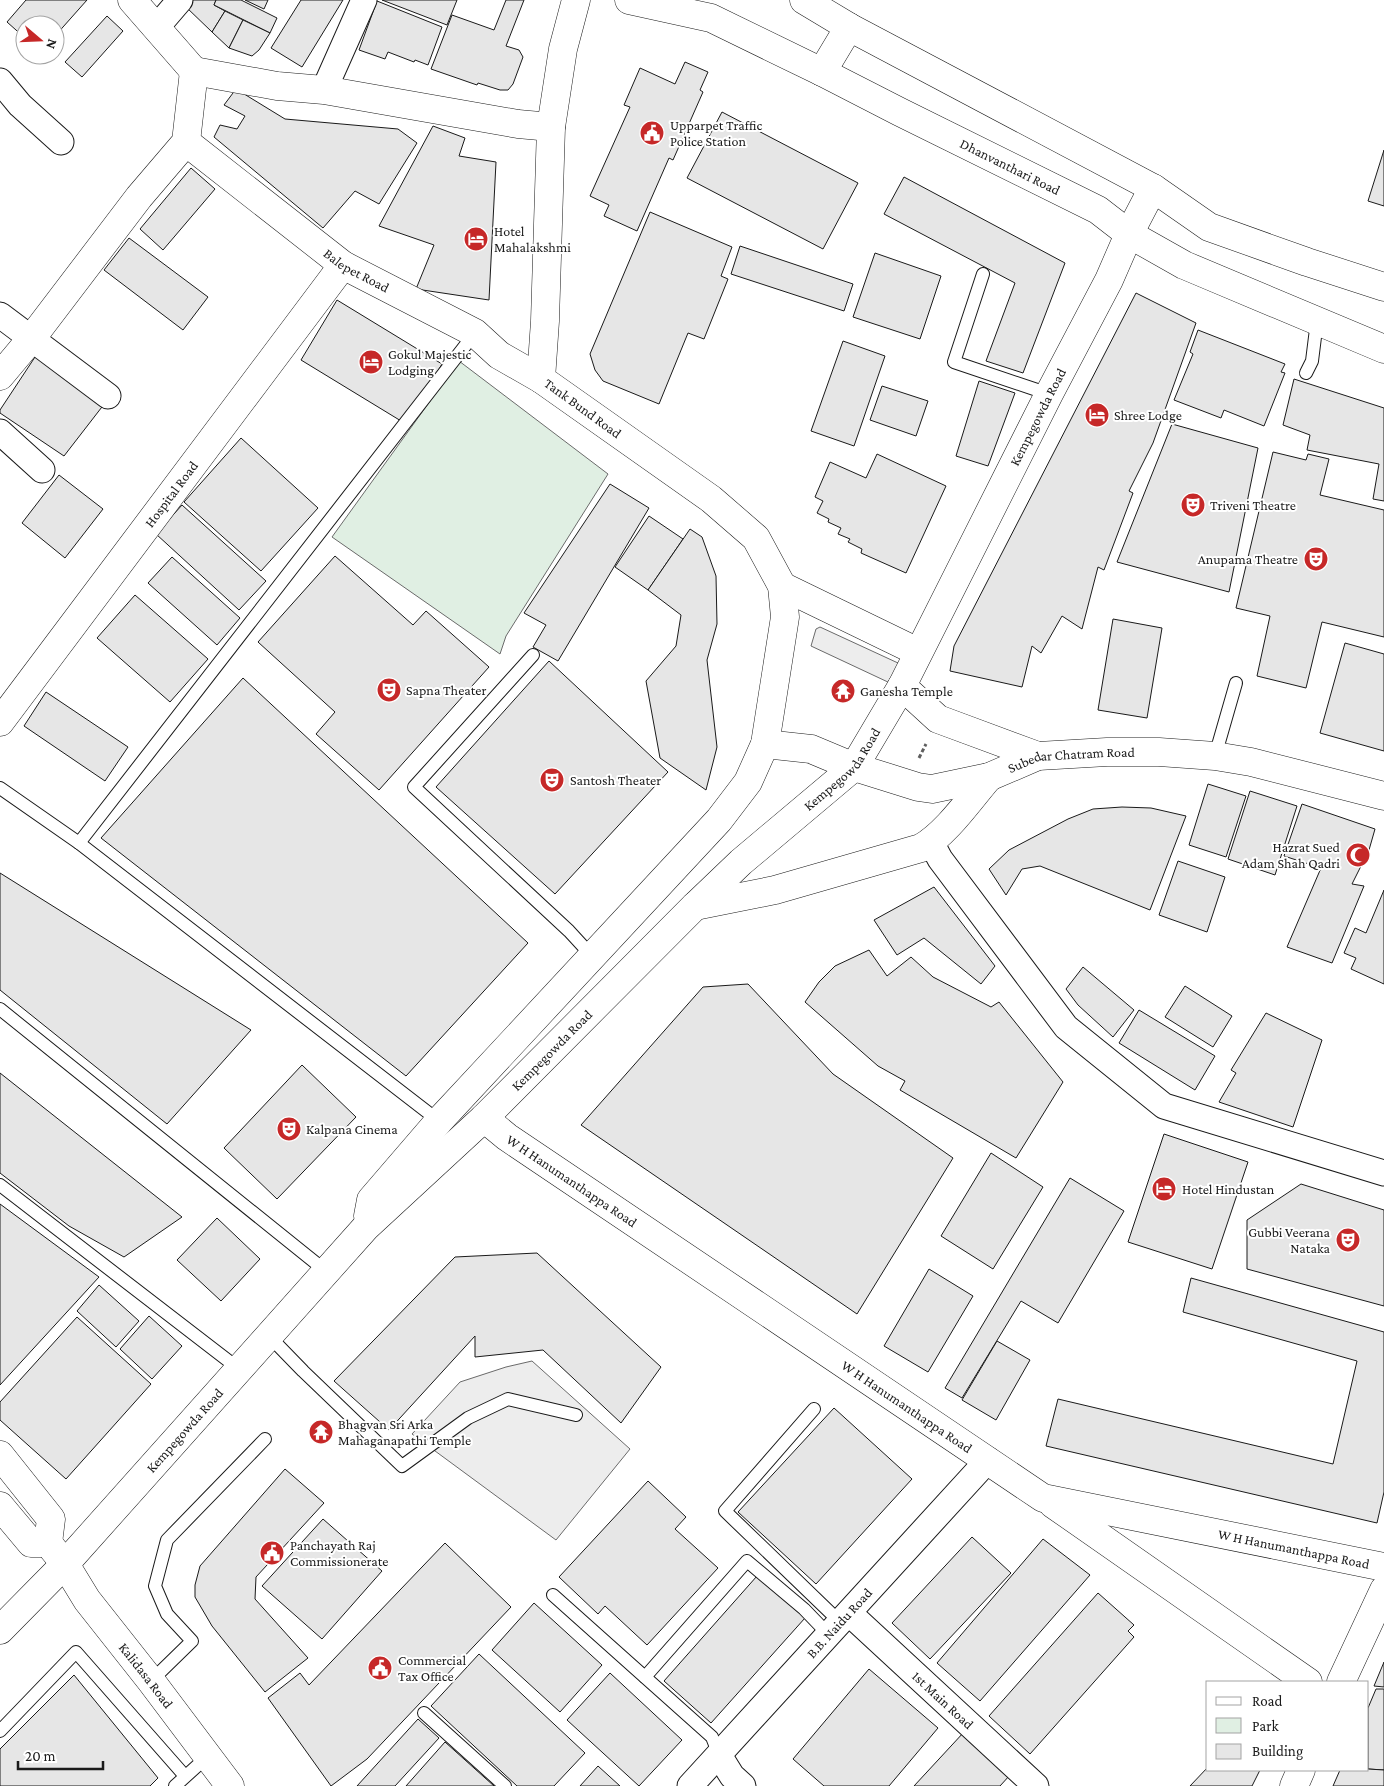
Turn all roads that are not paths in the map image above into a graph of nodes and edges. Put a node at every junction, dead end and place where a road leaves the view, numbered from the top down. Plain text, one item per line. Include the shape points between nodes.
1 (132, 0) edge
2 (180, 0) edge
3 (364, 0) edge
4 (576, 0) edge
5 (629, 0) edge
6 (804, 0) edge
7 (849, 27) junction
8 (156, 28) junction
9 (194, 71) junction
10 (822, 72) junction
11 (0, 81) edge
12 (324, 90) junction
13 (551, 127) junction
14 (61, 142) dead end
15 (186, 142) junction
16 (1153, 188) junction
17 (1129, 234) junction
18 (343, 265) junction
19 (983, 274) dead end
20 (1384, 287) edge
21 (0, 315) edge
22 (1317, 321) junction
23 (476, 333) junction
24 (31, 339) junction
25 (1384, 349) edge
26 (1306, 373) dead end
27 (0, 376) edge
28 (541, 379) junction
29 (1048, 394) junction
30 (108, 396) dead end
31 (0, 432) edge
32 (42, 470) dead end
33 (782, 586) junction
34 (918, 652) junction
35 (533, 655) dead end
36 (1236, 683) dead end
37 (902, 686) junction
38 (0, 722) edge
39 (764, 744) junction
40 (1038, 756) junction
41 (1215, 756) junction
42 (854, 766) junction
43 (989, 777) junction
44 (0, 788) edge
45 (1384, 796) edge
46 (931, 842) junction
47 (79, 843) junction
48 (694, 906) junction
49 (592, 956) junction
50 (0, 1010) edge
51 (484, 1118) junction
52 (439, 1121) junction
53 (1384, 1173) edge
54 (0, 1185) edge
55 (366, 1227) junction
56 (327, 1272) junction
57 (269, 1336) junction
58 (239, 1369) junction
59 (814, 1409) dead end
60 (576, 1415) dead end
61 (265, 1439) dead end
62 (0, 1455) edge
63 (988, 1460) junction
64 (1043, 1498) junction
65 (0, 1506) edge
66 (48, 1543) junction
67 (65, 1564) junction
68 (1384, 1567) edge
69 (1384, 1590) edge
70 (553, 1595) dead end
71 (839, 1623) junction
72 (0, 1630) edge
73 (645, 1677) junction
74 (151, 1681) junction
75 (1307, 1681) edge
76 (1341, 1681) edge
77 (424, 1713) dead end
78 (0, 1731) edge
79 (719, 1755) junction
80 (208, 1756) junction
81 (1301, 1771) edge
82 (185, 1776) junction
83 (176, 1786) edge
84 (230, 1786) edge
85 (505, 1786) edge
86 (690, 1786) edge
87 (743, 1786) edge
88 (1036, 1786) edge
89 (1294, 1786) edge

1 - 8 main road
2 - 8 street
3 - 12 street
4 - 13 main road, Tank Bund Road via 563,49
5 - 10 main road, Dhanvanthari Road via 711,18
6 - 7 main road
7 - 10 main road
7 - 16 main road
8 - 9 main road
9 - 12 main road via 277,86
9 - 15 main road
10 - 17 main road, Dhanvanthari Road via 1098,210
11 - 14 street
12 - 13 main road
13 - 28 main road, Tank Bund Road
15 - 18 main road, Balepet Road
15 - 24 main road via 139,196
16 - 17 main road, Kempegowda Road
16 - 20 main road via 1210,227
17 - 22 main road, Dhanvanthari Road via 1184,265
17 - 29 main road, Kempegowda Road via 1109,280
18 - 23 main road, Balepet Road
18 - 38 main road, Hospital Road
19 - 29 lane via 954,362
21 - 24 street
22 - 25 main road, Dhanvanthari Road
22 - 26 lane via 1312,361
23 - 28 main road, Balepet Road via 499,354
23 - 47 lane
24 - 27 main road
24 - 30 street
28 - 33 main road, Tank Bund Road via 711,499 750,532
29 - 34 main road, Kempegowda Road
31 - 32 street
33 - 34 main road
33 - 39 main road, Tank Bund Road via 785,617
34 - 37 main road, Kempegowda Road
35 - 49 lane via 414,787
36 - 41 lane
37 - 40 main road via 938,719
37 - 42 main road, Kempegowda Road
39 - 42 main road, Subedar Chatram Road via 810,748
39 - 49 main road via 748,782 719,820
40 - 41 main road, Subedar Chatram Road via 1159,752
40 - 43 main road, Subedar Chatram Road
41 - 45 main road, Subedar Chatram Road via 1252,762
42 - 43 main road, Subedar Chatram Road via 932,789
42 - 48 main road, Kempegowda Road
43 - 46 main road
44 - 47 lane
46 - 48 main road via 921,848 775,890
46 - 53 street via 940,859 1066,1027 1164,1106
47 - 52 lane
48 - 51 main road, Kempegowda Road
49 - 52 main road
50 - 56 lane
51 - 55 main road, Kempegowda Road
51 - 63 main road, W H Hanumanthappa Road via 507,1138
52 - 55 main road via 371,1200
54 - 58 lane
55 - 56 main road, Kempegowda Road
56 - 57 main road, Kempegowda Road
57 - 58 main road, Kempegowda Road
57 - 60 lane via 402,1466 468,1418 508,1399
58 - 67 main road, Kempegowda Road
59 - 71 lane via 725,1511
61 - 74 lane via 167,1540 155,1586 167,1614 192,1641
62 - 66 main road via 51,1519
63 - 64 main road, W H Hanumanthappa Road
63 - 71 street, B.B. Naidu Road
64 - 68 main road, W H Hanumanthappa Road
64 - 75 main road
65 - 66 main road via 31,1543
66 - 67 main road, Kalidasa Road
67 - 72 main road, Kempegowda Road
67 - 74 main road, Kalidasa Road via 87,1600
69 - 76 main road
70 - 73 lane
71 - 73 lane via 804,1609 747,1561
71 - 79 street, B.B. Naidu Road
71 - 88 street, 1st Main Road
73 - 79 lane via 712,1737
74 - 80 main road, Kalidasa Road
77 - 85 lane
78 - 82 lane via 76,1652
79 - 86 street, B.B. Naidu Road
79 - 87 street via 732,1776
80 - 82 lane
80 - 84 main road, Kalidasa Road
81 - 89 main road
82 - 83 lane

